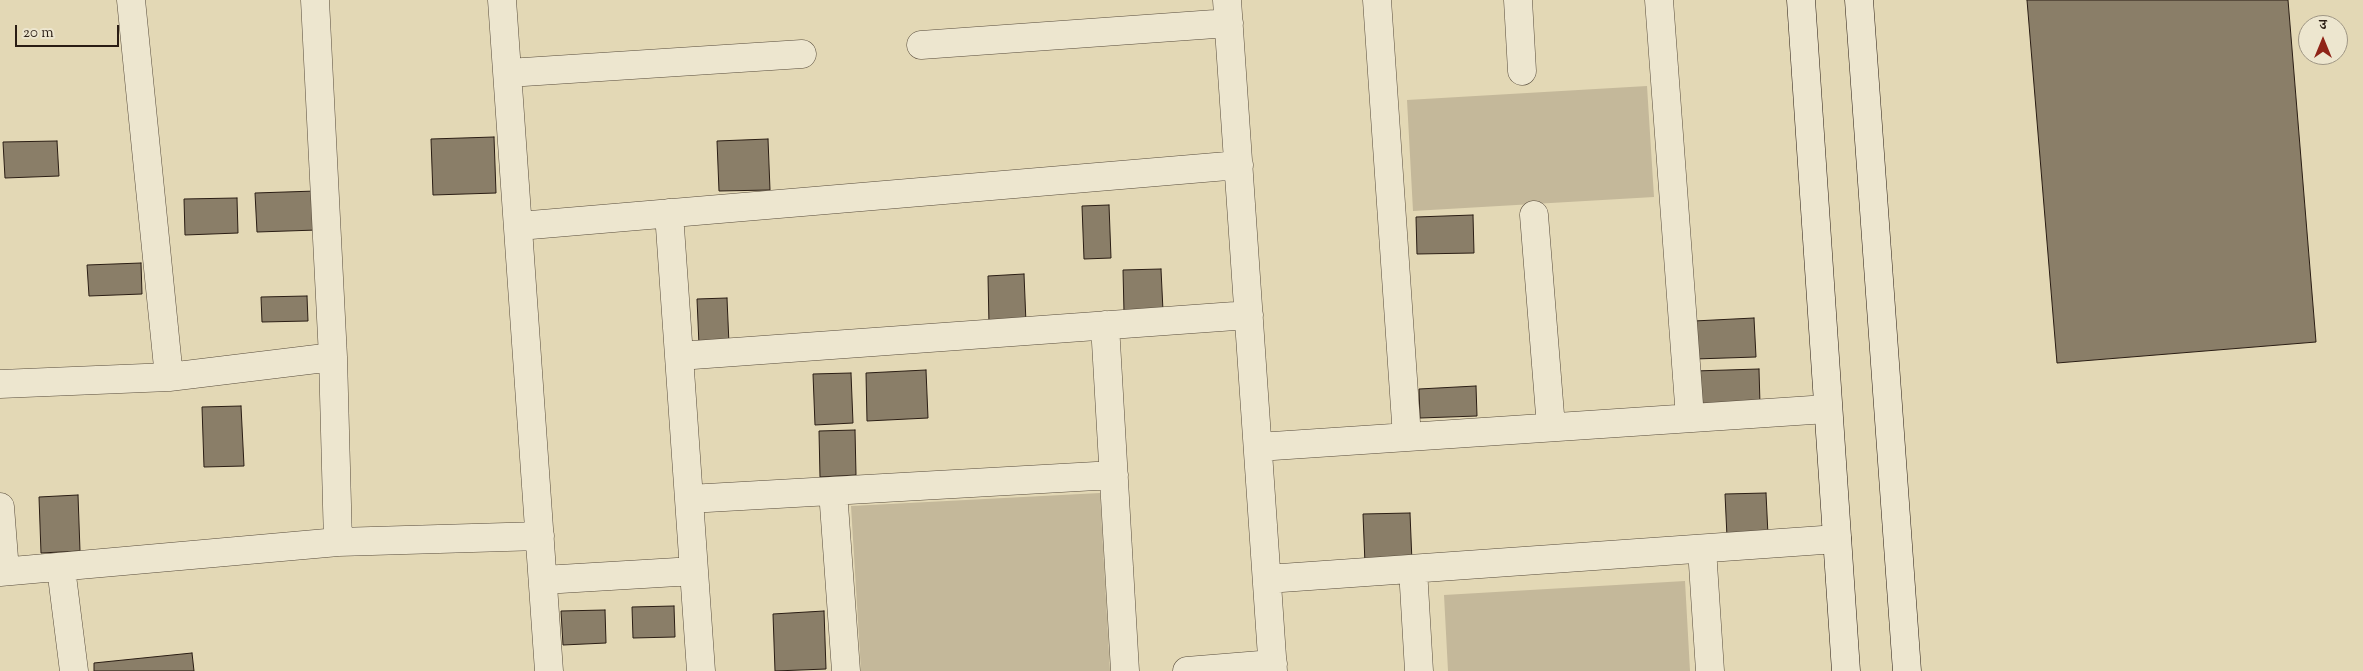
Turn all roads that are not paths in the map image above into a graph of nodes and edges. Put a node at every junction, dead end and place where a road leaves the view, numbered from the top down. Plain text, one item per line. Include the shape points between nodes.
1 (131, 0) edge
2 (314, 0) edge
3 (502, 0) edge
4 (1377, 0) edge
5 (1518, 0) edge
6 (1659, 0) edge
7 (1801, 0) edge
8 (1859, 0) edge
9 (1228, 12) edge
10 (921, 44) dead end
11 (802, 54) dead end
12 (1522, 71) dead end
13 (508, 73) junction
14 (1239, 165) junction
15 (669, 213) junction
16 (1534, 215) dead end
17 (519, 226) junction
18 (1249, 315) junction
19 (1105, 325) junction
20 (679, 356) junction
21 (333, 357) junction
22 (168, 377) junction
23 (0, 384) edge
24 (1827, 409) junction
25 (1690, 418) junction
26 (1551, 428) junction
27 (1406, 437) junction
28 (1258, 448) junction
29 (1114, 476) junction
30 (833, 491) junction
31 (689, 499) junction
32 (0, 507) edge
33 (540, 536) junction
34 (1837, 540) junction
35 (338, 542) junction
36 (1702, 549) junction
37 (61, 568) junction
38 (1413, 569) junction
39 (3, 572) edge
40 (694, 572) junction
41 (543, 580) junction
42 (1266, 580) junction
43 (1273, 668) edge
44 (74, 671) edge
45 (549, 671) edge
46 (701, 671) edge
47 (846, 671) edge
48 (1125, 671) edge
49 (1187, 671) edge
50 (1419, 671) edge
51 (1710, 671) edge
52 (1846, 671) edge
53 (1907, 671) edge

1 - 22 street
2 - 21 street
3 - 13 street
4 - 27 street
5 - 12 street
6 - 25 street
7 - 24 street
8 - 53 street
9 - 10 street
9 - 14 street
11 - 13 street
13 - 17 street
14 - 15 street
14 - 18 street
15 - 17 street
15 - 20 street
16 - 26 street
17 - 33 street
18 - 19 street
18 - 28 street
19 - 20 street
19 - 29 street
20 - 31 street
21 - 22 street
21 - 35 street
22 - 23 street
24 - 25 street
24 - 34 street
25 - 26 street
26 - 27 street
27 - 28 street
28 - 42 street
29 - 30 street
29 - 48 street
30 - 31 street
30 - 47 street
31 - 40 street
32 - 39 street
33 - 35 street
33 - 41 street
34 - 36 street
34 - 52 street
35 - 37 street
36 - 38 street
36 - 51 street
37 - 39 street
37 - 44 street
38 - 42 street
38 - 50 street
40 - 41 street
40 - 46 street
41 - 45 street
42 - 43 street
43 - 49 street

